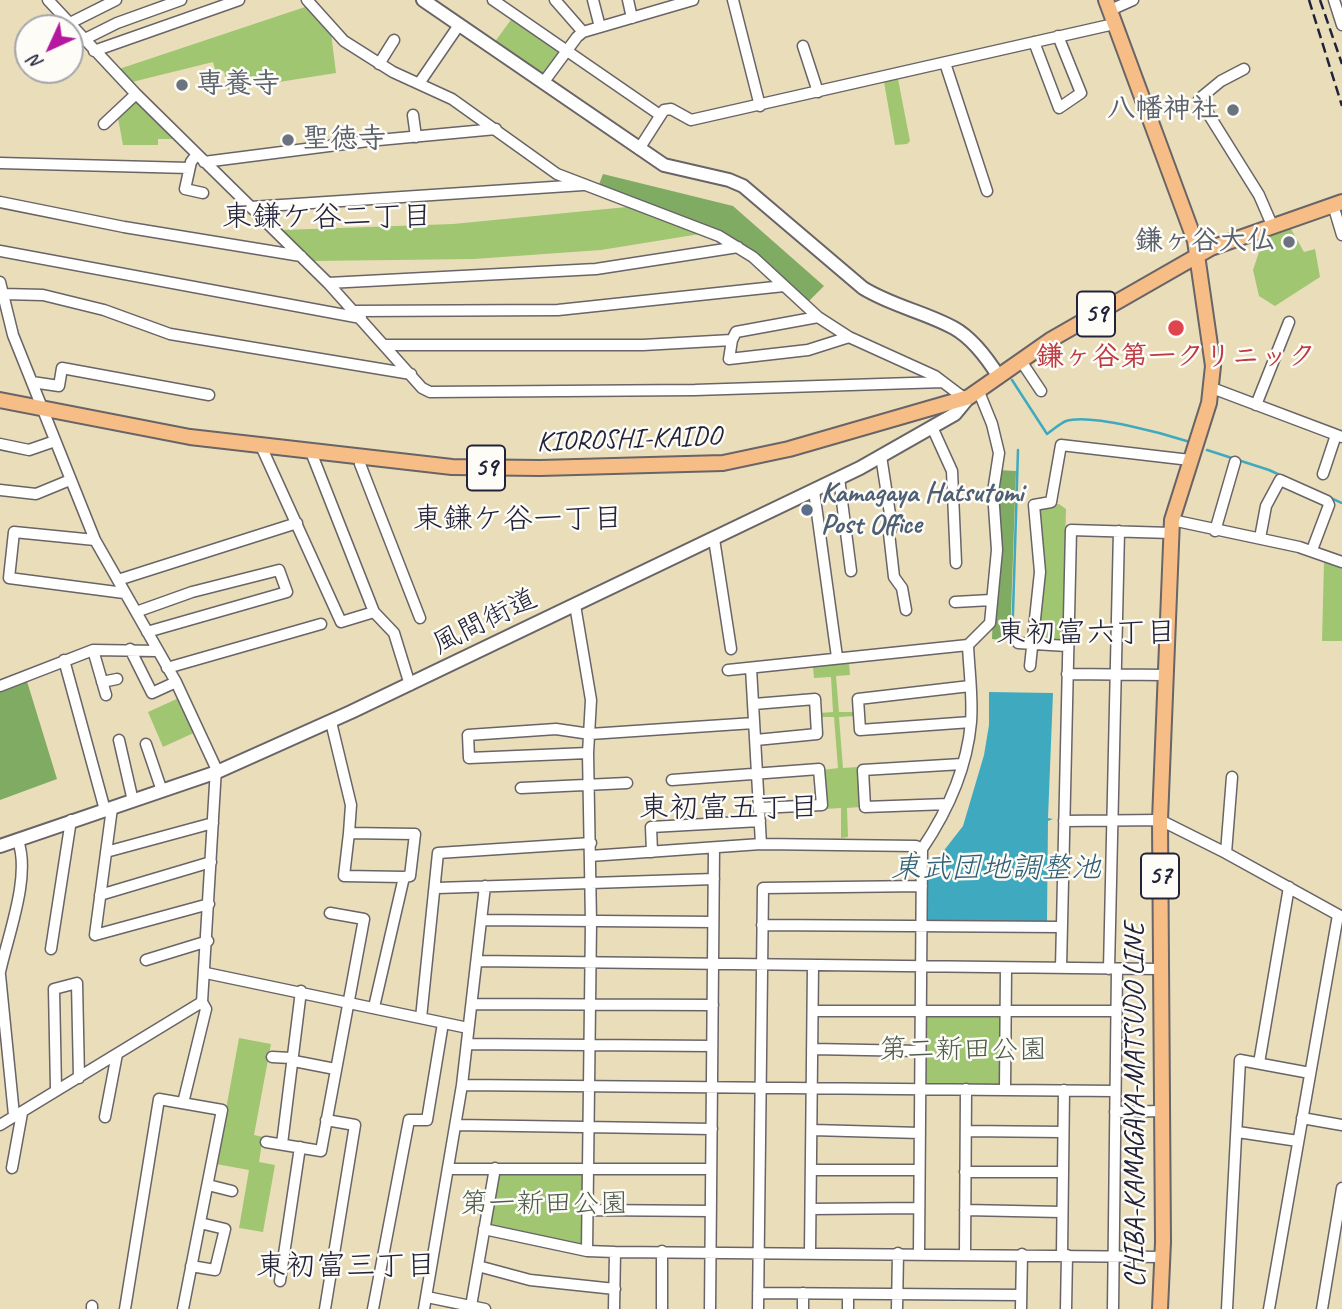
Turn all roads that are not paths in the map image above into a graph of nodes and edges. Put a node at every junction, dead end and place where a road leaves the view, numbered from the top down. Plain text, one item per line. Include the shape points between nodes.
1 (64, 0) edge
2 (116, 0) edge
3 (181, 0) edge
4 (239, 0) edge
5 (307, 0) edge
6 (493, 0) edge
7 (555, 0) edge
8 (593, 0) edge
9 (628, 0) edge
10 (693, 0) edge
11 (733, 0) edge
12 (1133, 0) edge
13 (1334, 0) edge
14 (425, 1) edge
15 (50, 3) edge
16 (1111, 4) edge
17 (659, 5) edge
18 (84, 16) edge
19 (632, 18) junction
20 (1114, 24) junction
21 (459, 25) junction
22 (1342, 25) edge
23 (600, 27) junction
24 (583, 32) junction
25 (1058, 36) junction
26 (84, 40) edge
27 (394, 40) dead end
28 (84, 41) edge
29 (1034, 42) junction
30 (803, 47) dead end
31 (566, 50) junction
32 (94, 51) junction
33 (944, 63) junction
34 (379, 64) junction
35 (1244, 69) dead end
36 (420, 82) junction
37 (543, 83) junction
38 (818, 92) junction
39 (136, 94) junction
40 (760, 106) junction
41 (660, 115) junction
42 (414, 116) dead end
43 (104, 124) dead end
44 (496, 129) junction
45 (415, 137) junction
46 (639, 149) junction
47 (201, 158) junction
48 (0, 163) edge
49 (189, 169) junction
50 (583, 185) junction
51 (988, 191) dead end
52 (203, 193) dead end
53 (0, 202) edge
54 (1338, 203) edge
55 (251, 206) junction
56 (1272, 225) junction
57 (1342, 235) edge
58 (738, 247) junction
59 (0, 251) edge
60 (301, 256) junction
61 (1197, 256) junction
62 (0, 282) edge
63 (328, 283) junction
64 (784, 286) junction
65 (4, 294) junction
66 (358, 314) junction
67 (818, 317) junction
68 (1289, 322) dead end
69 (849, 337) junction
70 (732, 340) junction
71 (386, 345) junction
72 (1021, 361) junction
73 (411, 374) junction
74 (999, 377) junction
75 (32, 382) junction
76 (943, 382) junction
77 (1212, 388) junction
78 (1041, 391) dead end
79 (209, 395) dead end
80 (971, 396) junction
81 (0, 400) edge
82 (1256, 405) junction
83 (43, 409) junction
84 (932, 427) junction
85 (1339, 436) edge
86 (55, 441) junction
87 (0, 444) edge
88 (261, 446) junction
89 (1194, 450) junction
90 (311, 452) junction
91 (881, 456) junction
92 (362, 458) junction
93 (1235, 462) dead end
94 (1323, 474) dead end
95 (839, 478) junction
96 (70, 480) junction
97 (0, 490) edge
98 (814, 491) junction
99 (297, 523) junction
100 (1171, 527) junction
101 (1119, 531) junction
102 (1215, 531) junction
103 (1260, 538) junction
104 (714, 539) junction
105 (95, 540) junction
106 (1312, 550) junction
107 (1342, 562) edge
108 (956, 563) dead end
109 (851, 571) dead end
110 (118, 580) junction
111 (124, 593) junction
112 (991, 600) junction
113 (955, 602) dead end
114 (575, 605) junction
115 (906, 610) dead end
116 (135, 612) junction
117 (374, 612) junction
118 (420, 618) dead end
119 (321, 624) dead end
120 (147, 632) junction
121 (1033, 642) junction
122 (1018, 643) dead end
123 (968, 645) junction
124 (1067, 646) junction
125 (130, 649) junction
126 (731, 649) dead end
127 (93, 650) junction
128 (157, 651) junction
129 (837, 657) junction
130 (64, 660) junction
131 (1030, 666) dead end
132 (751, 667) junction
133 (167, 668) junction
134 (728, 670) dead end
135 (1067, 674) junction
136 (1113, 675) junction
137 (1165, 675) junction
138 (117, 679) dead end
139 (102, 682) junction
140 (176, 682) junction
141 (410, 685) junction
142 (970, 685) junction
143 (0, 686) edge
144 (106, 695) dead end
145 (754, 704) junction
146 (331, 722) junction
147 (971, 722) junction
148 (754, 723) junction
149 (590, 734) junction
150 (119, 740) dead end
151 (756, 740) junction
152 (146, 744) dead end
153 (588, 753) junction
154 (962, 764) junction
155 (217, 772) junction
156 (757, 773) junction
157 (1232, 777) dead end
158 (672, 780) dead end
159 (627, 783) dead end
160 (589, 785) junction
161 (521, 788) dead end
162 (162, 791) junction
163 (133, 801) junction
164 (948, 804) junction
165 (759, 808) junction
166 (108, 809) junction
167 (71, 820) junction
168 (1112, 820) junction
169 (1160, 820) junction
170 (760, 821) junction
171 (1063, 821) junction
172 (213, 823) junction
173 (349, 833) junction
174 (18, 841) junction
175 (591, 843) junction
176 (761, 844) junction
177 (0, 846) edge
178 (714, 848) junction
179 (922, 849) junction
180 (106, 852) junction
181 (652, 852) junction
182 (1226, 853) junction
183 (590, 856) junction
184 (211, 862) junction
185 (404, 877) junction
186 (714, 879) junction
187 (591, 882) junction
188 (485, 886) junction
189 (922, 886) junction
190 (1289, 887) junction
191 (437, 888) junction
192 (100, 895) junction
193 (209, 905) junction
194 (330, 913) dead end
195 (1340, 916) edge
196 (482, 920) junction
197 (591, 922) junction
198 (713, 922) junction
199 (762, 925) junction
200 (921, 926) junction
201 (1061, 927) junction
202 (208, 941) junction
203 (51, 949) dead end
204 (146, 960) dead end
205 (477, 961) junction
206 (590, 962) junction
207 (713, 964) junction
208 (761, 965) junction
209 (813, 965) junction
210 (921, 966) junction
211 (1006, 968) junction
212 (1061, 968) junction
213 (1113, 969) junction
214 (1160, 969) junction
215 (206, 973) junction
216 (0, 974) edge
217 (301, 992) junction
218 (202, 1002) junction
219 (347, 1002) junction
220 (472, 1004) junction
221 (590, 1005) junction
222 (713, 1005) junction
223 (374, 1007) junction
224 (813, 1011) junction
225 (1116, 1011) junction
226 (920, 1012) junction
227 (1007, 1012) junction
228 (421, 1018) junction
229 (443, 1023) junction
230 (468, 1028) junction
231 (467, 1044) junction
232 (589, 1045) junction
233 (712, 1046) junction
234 (813, 1049) junction
235 (920, 1051) junction
236 (117, 1055) junction
237 (272, 1057) dead end
238 (293, 1060) junction
239 (1259, 1063) junction
240 (335, 1069) junction
241 (1310, 1073) junction
242 (79, 1078) junction
243 (462, 1085) junction
244 (589, 1086) junction
245 (712, 1087) junction
246 (760, 1088) junction
247 (812, 1088) junction
248 (56, 1089) junction
249 (920, 1089) junction
250 (965, 1089) junction
251 (1005, 1090) junction
252 (1064, 1090) junction
253 (1115, 1091) junction
254 (183, 1103) junction
255 (1162, 1111) junction
256 (1115, 1112) junction
257 (18, 1114) junction
258 (105, 1117) dead end
259 (1302, 1118) junction
260 (326, 1120) junction
261 (0, 1125) edge
262 (456, 1125) junction
263 (1342, 1125) edge
264 (588, 1128) junction
265 (712, 1129) junction
266 (811, 1130) junction
267 (966, 1131) junction
268 (1062, 1132) junction
269 (1238, 1132) junction
270 (920, 1133) junction
271 (1297, 1141) junction
272 (266, 1142) dead end
273 (282, 1144) junction
274 (300, 1147) junction
275 (587, 1167) junction
276 (12, 1168) dead end
277 (449, 1168) junction
278 (495, 1168) junction
279 (711, 1169) junction
280 (811, 1170) junction
281 (919, 1170) junction
282 (965, 1172) junction
283 (1061, 1172) junction
284 (208, 1185) junction
285 (1342, 1188) edge
286 (232, 1191) dead end
287 (919, 1208) junction
288 (811, 1209) junction
289 (589, 1210) junction
290 (711, 1210) junction
291 (965, 1210) junction
292 (1061, 1212) junction
293 (200, 1223) junction
294 (484, 1229) junction
295 (587, 1251) junction
296 (662, 1251) junction
297 (615, 1252) junction
298 (711, 1252) junction
299 (810, 1252) junction
300 (759, 1253) junction
301 (898, 1253) junction
302 (919, 1253) junction
303 (965, 1254) junction
304 (1022, 1254) junction
305 (1064, 1255) junction
306 (1114, 1255) junction
307 (1163, 1256) junction
308 (191, 1266) junction
309 (478, 1266) junction
310 (280, 1281) dead end
311 (615, 1289) junction
312 (758, 1293) junction
313 (803, 1293) junction
314 (848, 1294) junction
315 (897, 1294) junction
316 (1021, 1295) junction
317 (427, 1297) junction
318 (471, 1306) junction
319 (125, 1309) edge
320 (183, 1309) edge
321 (324, 1309) edge
322 (373, 1309) edge
323 (424, 1309) edge
324 (485, 1309) edge
325 (614, 1309) edge
326 (662, 1309) edge
327 (710, 1309) edge
328 (758, 1309) edge
329 (803, 1309) edge
330 (848, 1309) edge
331 (897, 1309) edge
332 (1021, 1309) edge
333 (1066, 1309) edge
334 (1113, 1309) edge
335 (1160, 1309) edge
336 (1227, 1309) edge
337 (1269, 1309) edge
338 (1322, 1309) edge

1 - 15 street
2 - 18 street
3 - 26 street
4 - 32 street
5 - 34 street via 344,41
6 - 31 street
7 - 24 street
8 - 23 street
9 - 19 street
10 - 17 street
11 - 40 street
12 - 16 street
13 - 22 street
14 - 21 street
16 - 20 main road, CHIBA-KAMAGAYA-MATSUDO LINE / 57
17 - 19 street
19 - 23 street
20 - 25 street
20 - 61 main road, CHIBA-KAMAGAYA-MATSUDO LINE / 57
21 - 36 street
21 - 37 street
23 - 24 street
24 - 31 street
25 - 29 street
25 - 29 street via 1081,93 1059,108
27 - 34 street
28 - 32 street
29 - 33 street
30 - 38 street
31 - 37 street
31 - 41 street
32 - 39 street
33 - 38 street
33 - 51 street
34 - 36 street
35 - 56 street via 1199,99 1259,195
36 - 44 street
37 - 46 street
38 - 40 street
39 - 43 street
39 - 47 street
40 - 41 street via 691,120 671,109
41 - 46 street
42 - 45 street
44 - 45 street
44 - 50 street via 556,174
45 - 47 street
46 - 74 street via 672,168 743,186 863,288 964,335
47 - 49 street
47 - 55 street
48 - 49 street
49 - 52 street via 185,189
50 - 55 street
50 - 58 street via 661,211
53 - 60 street
54 - 56 main road, 59
54 - 57 street
55 - 60 street
56 - 61 main road, 59
58 - 63 street via 596,269
58 - 64 street
59 - 66 street
60 - 63 street
61 - 72 main road, 59
61 - 77 main road, CHIBA-KAMAGAYA-MATSUDO LINE / 57 via 1212,354
62 - 65 street
63 - 66 street
64 - 66 street via 558,310
64 - 67 street
65 - 73 street via 43,295 104,310 170,334
65 - 75 street via 13,335
66 - 71 street
67 - 69 street
67 - 70 street via 736,332
68 - 82 street
69 - 70 street via 808,350 730,359
69 - 76 street
70 - 71 street via 643,345
71 - 73 street
72 - 74 main road, 59
72 - 78 street
73 - 76 street via 430,392
74 - 80 main road, KIOROSHI-KAIDO / 59
75 - 79 street via 58,386 62,368
75 - 83 street
76 - 80 street
77 - 82 street
77 - 89 main road, CHIBA-KAMAGAYA-MATSUDO LINE / 57
80 - 84 street, 風間街道 via 954,414
80 - 92 main road, KIOROSHI-KAIDO / 59 via 789,449 723,463 488,468
80 - 112 street via 992,424 999,453 993,492 997,550
81 - 83 main road, KIOROSHI-KAIDO / 59
82 - 85 street
83 - 86 street
83 - 88 main road, KIOROSHI-KAIDO / 59 via 144,430
84 - 91 street, 風間街道
84 - 108 street via 952,471
85 - 94 street
86 - 87 street via 29,450
86 - 96 street
88 - 90 main road, KIOROSHI-KAIDO / 59
88 - 99 street
89 - 100 main road, CHIBA-KAMAGAYA-MATSUDO LINE / 57
89 - 121 street via 1061,444 1051,502 1034,505 1040,572
90 - 92 main road, KIOROSHI-KAIDO / 59
90 - 117 street
91 - 95 street, 風間街道
91 - 115 street via 894,577 902,588
92 - 118 street via 360,464
93 - 102 street
95 - 98 street, 風間街道
95 - 109 street
96 - 97 street via 36,494
96 - 105 street
98 - 104 street, 風間街道
98 - 129 street
99 - 110 street
99 - 117 street via 341,622
100 - 101 street
100 - 102 street
100 - 137 main road, CHIBA-KAMAGAYA-MATSUDO LINE / 57
101 - 124 street via 1071,530
101 - 136 street
102 - 103 street
103 - 106 street
103 - 106 street via 1266,506 1280,480 1329,505
104 - 114 street, 風間街道
104 - 126 street
105 - 110 street
105 - 111 street via 14,532 9,578
106 - 107 street
110 - 111 street
111 - 116 street
112 - 113 street
112 - 123 street via 990,623
114 - 141 street, 風間街道
114 - 149 street via 591,701
116 - 120 street
116 - 120 street via 279,570 287,592
117 - 141 street via 394,633
119 - 133 street
120 - 128 street
121 - 122 street
121 - 124 street
121 - 131 street
123 - 129 street
123 - 142 street
124 - 135 street
125 - 127 street
125 - 128 street
125 - 140 street via 152,693
127 - 130 street
127 - 139 street
128 - 133 street
129 - 132 street
130 - 143 street
130 - 166 street
132 - 134 street
132 - 145 street
133 - 140 street
135 - 136 street
135 - 171 street
136 - 137 street
136 - 168 street
137 - 169 main road, CHIBA-KAMAGAYA-MATSUDO LINE / 57
138 - 139 street
139 - 144 street
140 - 155 street
141 - 146 street, 風間街道
142 - 147 street
142 - 147 street via 858,699 860,730
145 - 148 street
145 - 151 street via 815,699 817,734
146 - 155 street, 風間街道
146 - 173 street via 351,805
147 - 154 street
148 - 149 street
148 - 151 street
149 - 153 street
149 - 153 street via 556,729 468,735 469,758
150 - 163 street
151 - 156 street
152 - 162 street
153 - 160 street
154 - 164 street
154 - 164 street via 863,770 865,807
155 - 162 street, 風間街道
155 - 172 street
156 - 158 street
156 - 165 street
156 - 165 street via 819,769 822,804
157 - 182 street
159 - 160 street
160 - 161 street
160 - 175 street
162 - 163 street, 風間街道
163 - 166 street, 風間街道
164 - 179 street
165 - 170 street
166 - 167 street, 風間街道
166 - 180 street
167 - 174 street, 風間街道
167 - 203 street
168 - 169 street
168 - 171 street
168 - 213 street
169 - 182 street
169 - 214 main road, CHIBA-KAMAGAYA-MATSUDO LINE / 57
170 - 176 street
170 - 181 street via 651,827
171 - 201 street
172 - 180 street
172 - 184 street
173 - 185 street via 344,876
173 - 185 street via 415,834 411,876
174 - 177 street, 風間街道
174 - 216 street via 22,874
175 - 183 street
175 - 191 street via 438,853
176 - 178 street
176 - 179 street
178 - 181 street
178 - 186 street
179 - 189 street
180 - 192 street
181 - 183 street
182 - 190 street
183 - 187 street
184 - 192 street
184 - 193 street
185 - 223 street
186 - 187 street
186 - 198 street
187 - 188 street
187 - 197 street
188 - 191 street
188 - 196 street
189 - 199 street via 763,888
189 - 200 street
190 - 195 street
190 - 239 street
191 - 228 street
192 - 193 street via 95,935
193 - 202 street
194 - 219 street via 364,919
195 - 241 street
196 - 197 street
196 - 205 street
197 - 198 street
197 - 206 street
198 - 207 street
199 - 200 street
199 - 208 street
200 - 201 street
200 - 210 street
201 - 212 street
202 - 204 street
202 - 215 street
205 - 206 street
205 - 220 street
206 - 207 street
206 - 221 street
207 - 208 street
207 - 222 street
208 - 209 street
208 - 246 street
209 - 210 street
209 - 224 street
210 - 211 street
210 - 226 street
211 - 212 street
211 - 227 street
212 - 213 street
213 - 214 street
213 - 225 street
214 - 255 main road, CHIBA-KAMAGAYA-MATSUDO LINE / 57
215 - 217 street
215 - 218 street
216 - 257 street
217 - 219 street
217 - 238 street
218 - 236 street
218 - 254 street via 206,1009
219 - 223 street
219 - 240 street
220 - 221 street
220 - 230 street
221 - 222 street
221 - 232 street
222 - 233 street
223 - 228 street
224 - 226 street
224 - 234 street
225 - 227 street
225 - 253 street
226 - 227 street
226 - 235 street
227 - 251 street
228 - 229 street
229 - 230 street
229 - 322 street via 427,1120 409,1120
230 - 231 street
231 - 232 street
231 - 243 street
232 - 233 street
232 - 244 street
233 - 245 street
234 - 235 street
234 - 247 street
235 - 249 street
236 - 242 street
236 - 258 street
237 - 238 street
238 - 240 street
238 - 273 street
239 - 241 street
239 - 269 street via 1240,1060
240 - 260 street
241 - 259 street
242 - 248 street
242 - 248 street via 77,983 54,989
243 - 244 street
243 - 262 street
244 - 245 street
244 - 264 street
245 - 246 street
245 - 265 street
246 - 247 street
246 - 300 street
247 - 249 street
247 - 266 street
248 - 257 street
249 - 250 street
249 - 270 street
250 - 251 street
250 - 267 street
251 - 252 street
252 - 253 street
252 - 268 street
253 - 256 street
254 - 284 street via 222,1110
254 - 319 street via 159,1099
255 - 256 street
255 - 307 main road, CHIBA-KAMAGAYA-MATSUDO LINE / 57
256 - 306 street
257 - 261 street
257 - 276 street
259 - 263 street
259 - 271 street
260 - 274 street via 321,1151
260 - 321 street via 355,1125
262 - 264 street
262 - 277 street
264 - 265 street
264 - 275 street
265 - 279 street
266 - 270 street
266 - 280 street
267 - 268 street
267 - 282 street
268 - 283 street
269 - 271 street
269 - 336 street
270 - 281 street
271 - 337 street
272 - 273 street
273 - 274 street
274 - 310 street
275 - 278 street
275 - 279 street
275 - 289 street
277 - 278 street
277 - 317 street
278 - 294 street
279 - 290 street
280 - 281 street
280 - 288 street
281 - 287 street
282 - 283 street
282 - 291 street
283 - 292 street
284 - 286 street
284 - 293 street
285 - 338 street
287 - 288 street
287 - 302 street
288 - 299 street
289 - 290 street
289 - 295 street
290 - 298 street
291 - 292 street
291 - 303 street
292 - 305 street
293 - 308 street
293 - 308 street via 225,1229 215,1270
294 - 295 street
294 - 309 street
295 - 297 street
296 - 297 street
296 - 298 street
296 - 326 street
297 - 311 street
298 - 300 street
298 - 327 street
299 - 300 street
299 - 301 street
300 - 312 street
301 - 302 street
301 - 315 street
302 - 303 street
303 - 304 street
304 - 305 street
304 - 316 street
305 - 306 street
305 - 333 street
306 - 307 street
306 - 334 street
307 - 335 main road, CHIBA-KAMAGAYA-MATSUDO LINE / 57
308 - 320 street
309 - 311 street via 530,1280
309 - 318 street
311 - 325 street
312 - 313 street
312 - 328 street
313 - 314 street
313 - 329 street
314 - 315 street
314 - 330 street
315 - 316 street
315 - 331 street
316 - 332 street
317 - 318 street
317 - 323 street
318 - 324 street

